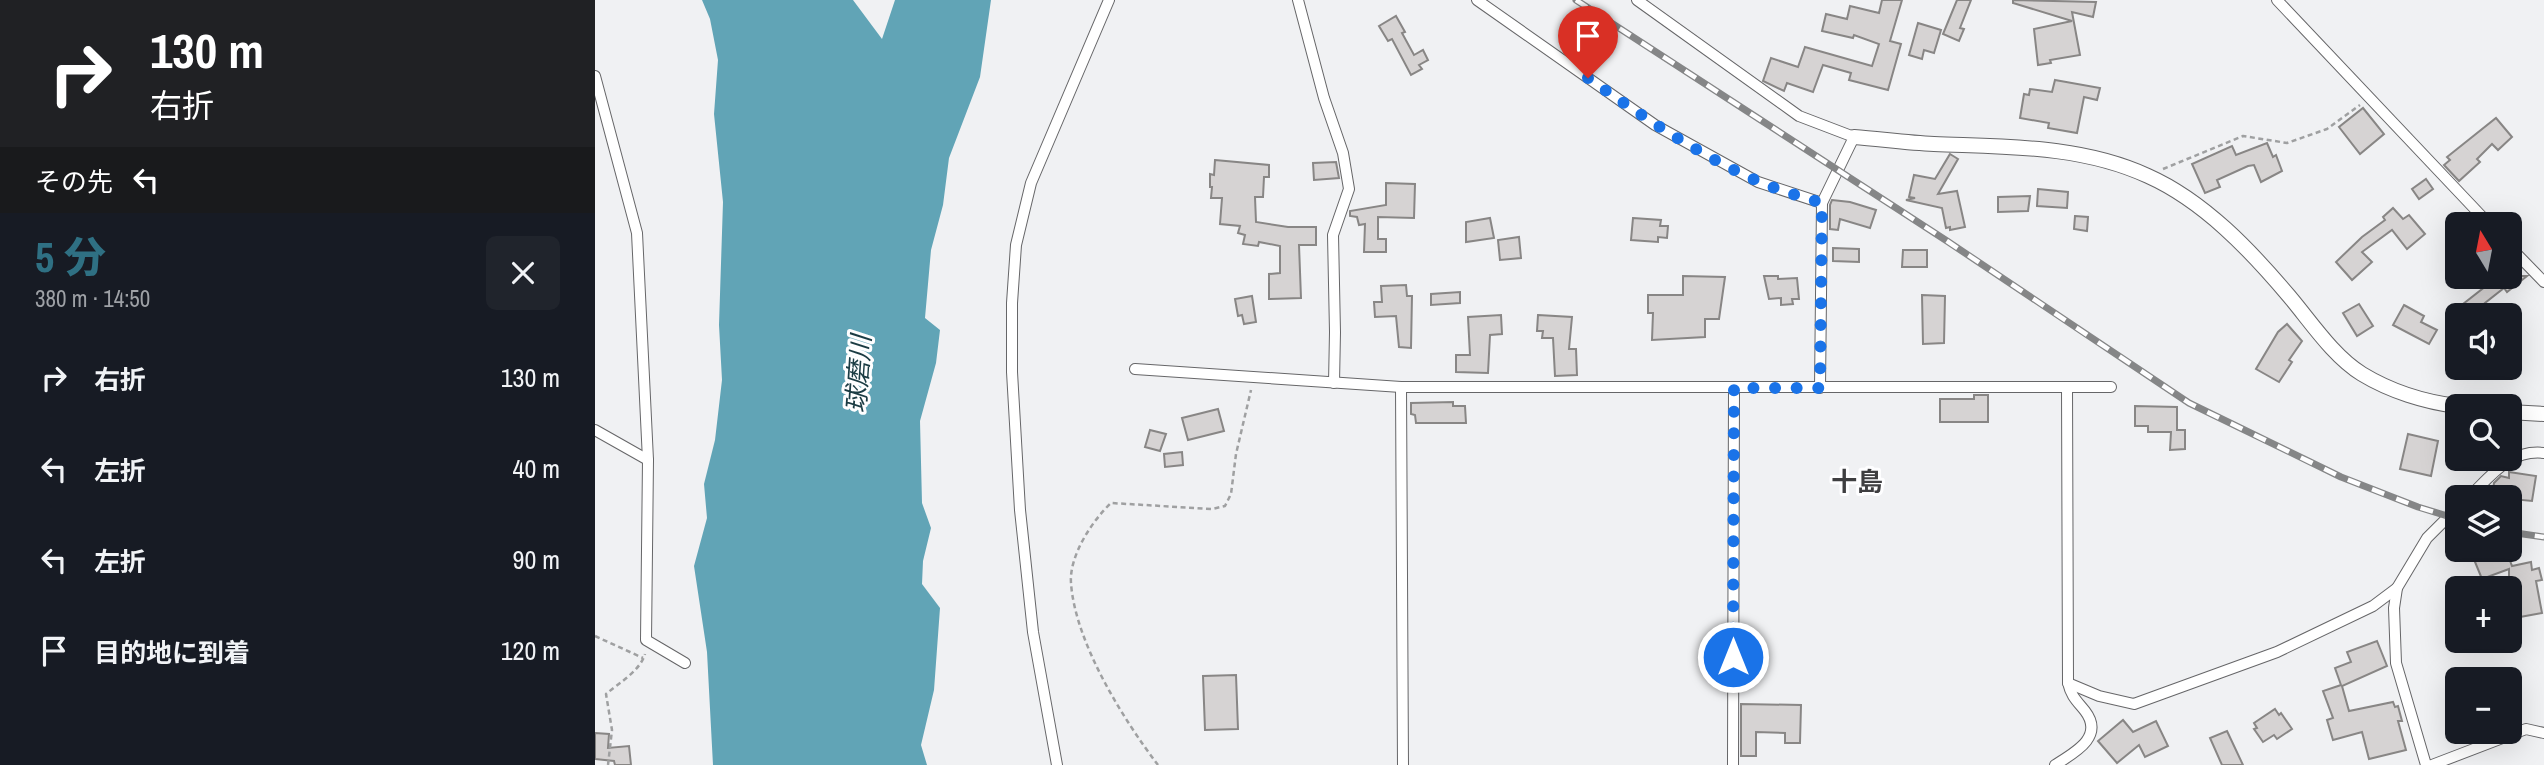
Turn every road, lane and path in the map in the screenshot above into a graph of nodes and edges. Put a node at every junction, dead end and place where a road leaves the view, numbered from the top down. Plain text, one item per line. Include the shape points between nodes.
1 (1109, 0) edge
2 (1297, 0) edge
3 (1477, 0) edge
4 (1637, 0) edge
5 (2277, 0) edge
6 (595, 76) edge
7 (2369, 99) junction
8 (1854, 137) junction
9 (2149, 176) junction
10 (1822, 203) junction
11 (2477, 212) edge
12 (2522, 259) edge
13 (2544, 282) edge
14 (1135, 369) dead end
15 (1254, 377) junction
16 (1334, 383) junction
17 (1401, 387) junction
18 (2067, 387) junction
19 (2111, 387) dead end
20 (1734, 388) junction
21 (1820, 388) junction
22 (2445, 403) edge
23 (2522, 413) edge
24 (2544, 414) edge
25 (595, 430) edge
26 (2544, 453) edge
27 (648, 460) junction
28 (2481, 485) edge
29 (2445, 520) edge
30 (2397, 588) junction
31 (595, 636) edge
32 (646, 640) junction
33 (645, 659) junction
34 (685, 663) dead end
35 (2068, 683) junction
36 (2544, 733) edge
37 (608, 765) edge
38 (1057, 765) edge
39 (1158, 765) edge
40 (1403, 765) edge
41 (1733, 765) edge
42 (2055, 765) edge
43 (2426, 765) edge
44 (2432, 765) edge

1 - 38 street via 1031,183 1016,245 1012,303 1020,510 1033,632
2 - 16 street via 1343,153 1349,189 1333,235
3 - 10 street via 1667,132 1758,182
4 - 8 street via 1799,117
5 - 7 street
6 - 27 street via 637,233
7 - 9 path via 2327,129 2287,143 2243,136
7 - 11 street
8 - 9 street via 2048,149 2108,161
8 - 10 street
9 - 22 street via 2205,212 2247,250 2325,340 2361,373 2403,394
10 - 21 street
12 - 13 street
14 - 15 street
15 - 16 street
15 - 39 path via 1225,506 1111,503 1074,560 1071,582 1079,622 1123,717
16 - 17 street
17 - 20 street
17 - 40 street
18 - 19 street
18 - 21 street
18 - 35 street
20 - 21 street
20 - 41 street
23 - 24 street
25 - 27 street
26 - 28 street via 2532,451 2508,459
27 - 32 street
29 - 30 street via 2427,538
30 - 35 street via 2373,606 2277,652 2134,704
30 - 43 street via 2396,663
31 - 33 path
32 - 33 path
32 - 34 street
33 - 37 path via 606,694 612,730
35 - 42 street via 2093,730 2091,738
36 - 44 street via 2526,729

